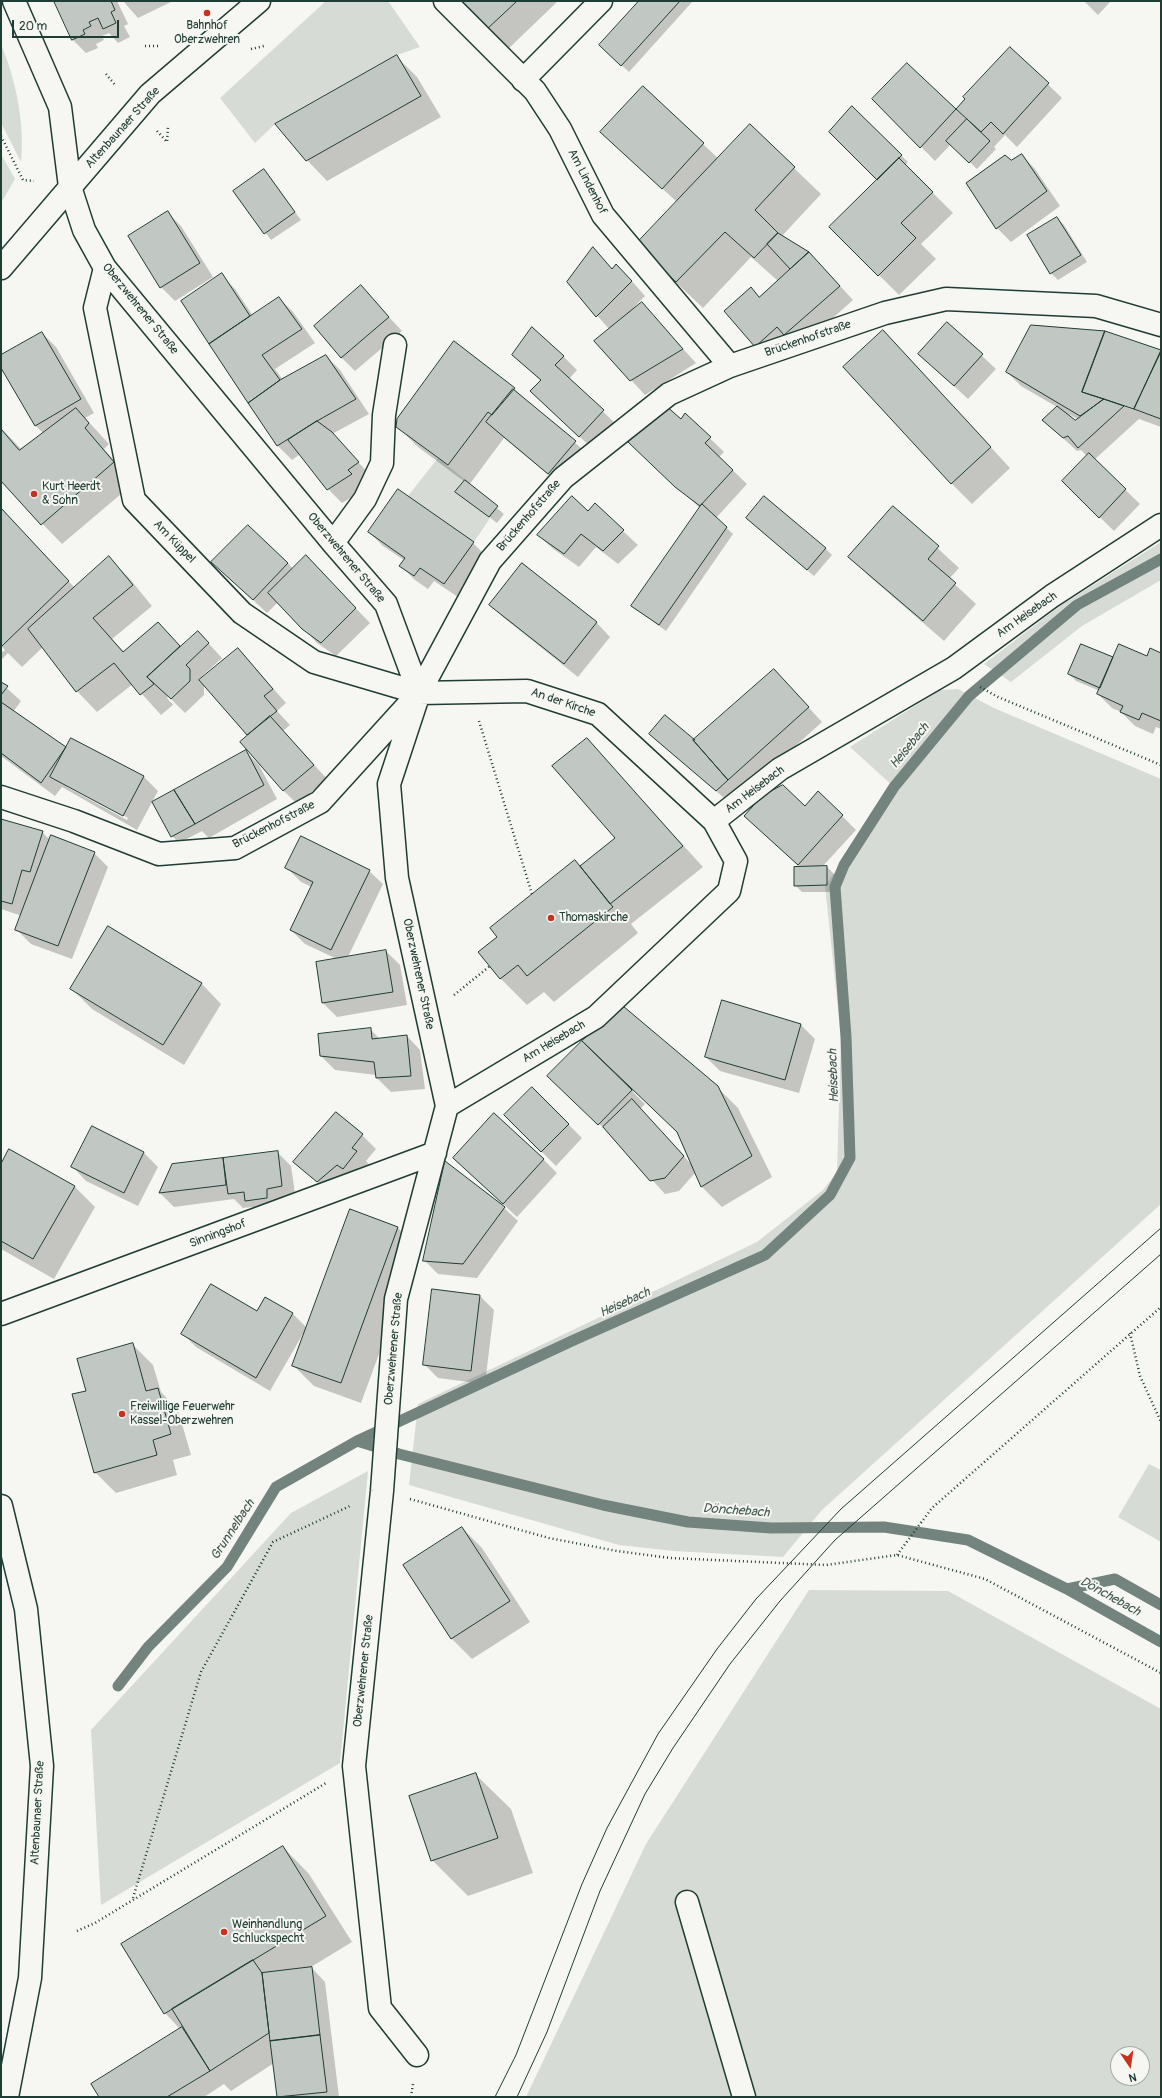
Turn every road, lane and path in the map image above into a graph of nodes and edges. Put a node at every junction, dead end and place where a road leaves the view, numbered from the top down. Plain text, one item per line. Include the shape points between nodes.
1 (14, 1) edge
2 (259, 1) edge
3 (444, 1) edge
4 (602, 1) edge
5 (144, 46) dead end
6 (165, 46) dead end
7 (264, 46) dead end
8 (244, 51) dead end
9 (523, 80) junction
10 (1, 136) edge
11 (23, 180) dead end
12 (70, 187) junction
13 (1, 268) edge
14 (105, 268) junction
15 (1161, 326) edge
16 (395, 345) dead end
17 (730, 366) junction
18 (1161, 525) edge
19 (332, 543) junction
20 (979, 686) dead end
21 (470, 692) junction
22 (419, 694) junction
23 (1161, 765) edge
24 (1, 797) edge
25 (714, 821) junction
26 (532, 894) dead end
27 (490, 966) dead end
28 (427, 1016) junction
29 (447, 1106) junction
30 (435, 1153) junction
31 (1161, 1307) edge
32 (1, 1314) edge
33 (1130, 1332) junction
34 (1161, 1422) edge
35 (382, 1491) junction
36 (1, 1506) edge
37 (897, 1555) junction
38 (1161, 1673) edge
39 (354, 1766) junction
40 (133, 1898) junction
41 (687, 1902) dead end
42 (77, 1931) dead end
43 (417, 2055) dead end
44 (6, 2097) edge
45 (744, 2097) edge

1 - 12 street, Oberzwehrener Straße via 60,107
2 - 12 street, Altenbaunaer Straße via 150,94
3 - 9 street, Am Lindenhof
4 - 9 street
5 - 6 path
7 - 8 path
9 - 17 street, Am Lindenhof via 560,128 603,216
10 - 11 path
12 - 13 street, Altenbaunaer Straße
12 - 14 street, Oberzwehrener Straße via 84,230
14 - 19 street, Oberzwehrener Straße
14 - 22 street, Am Küppel via 96,308 134,500 242,612 314,662
15 - 17 street, Brückenhofstraße via 1096,306 946,299 878,316
16 - 19 street via 384,415 382,462 365,499
17 - 22 street, Brückenhofstraße via 669,394 563,478 490,561
18 - 25 street, Am Heisebach via 1052,596 954,668 780,769
19 - 22 street, Oberzwehrener Straße via 386,604
20 - 23 path via 998,697
21 - 22 street, An der Kirche
21 - 25 street, An der Kirche via 527,691 598,714
21 - 26 path
22 - 24 street, Brückenhofstraße via 320,802 235,848 158,854 74,821
22 - 28 street, Oberzwehrener Straße via 389,784 397,878
25 - 29 street, Am Heisebach via 736,861 729,892 596,1016
27 - 28 path
28 - 29 street, Oberzwehrener Straße
29 - 30 street, Oberzwehrener Straße
30 - 32 street, Sinningshof
30 - 35 street, Oberzwehrener Straße via 396,1299
31 - 33 path
33 - 34 path via 1140,1376
33 - 37 path via 932,1508
35 - 37 path via 549,1538 617,1552 670,1558 826,1565
35 - 39 street, Oberzwehrener Straße
35 - 40 path via 273,1542 201,1672
36 - 44 street, Altenbaunaer Straße via 26,1609 42,1766 30,1978
37 - 38 path via 985,1579
39 - 40 path
39 - 43 street, Oberzwehrener Straße via 380,2008
40 - 42 path via 95,1923
41 - 45 street

